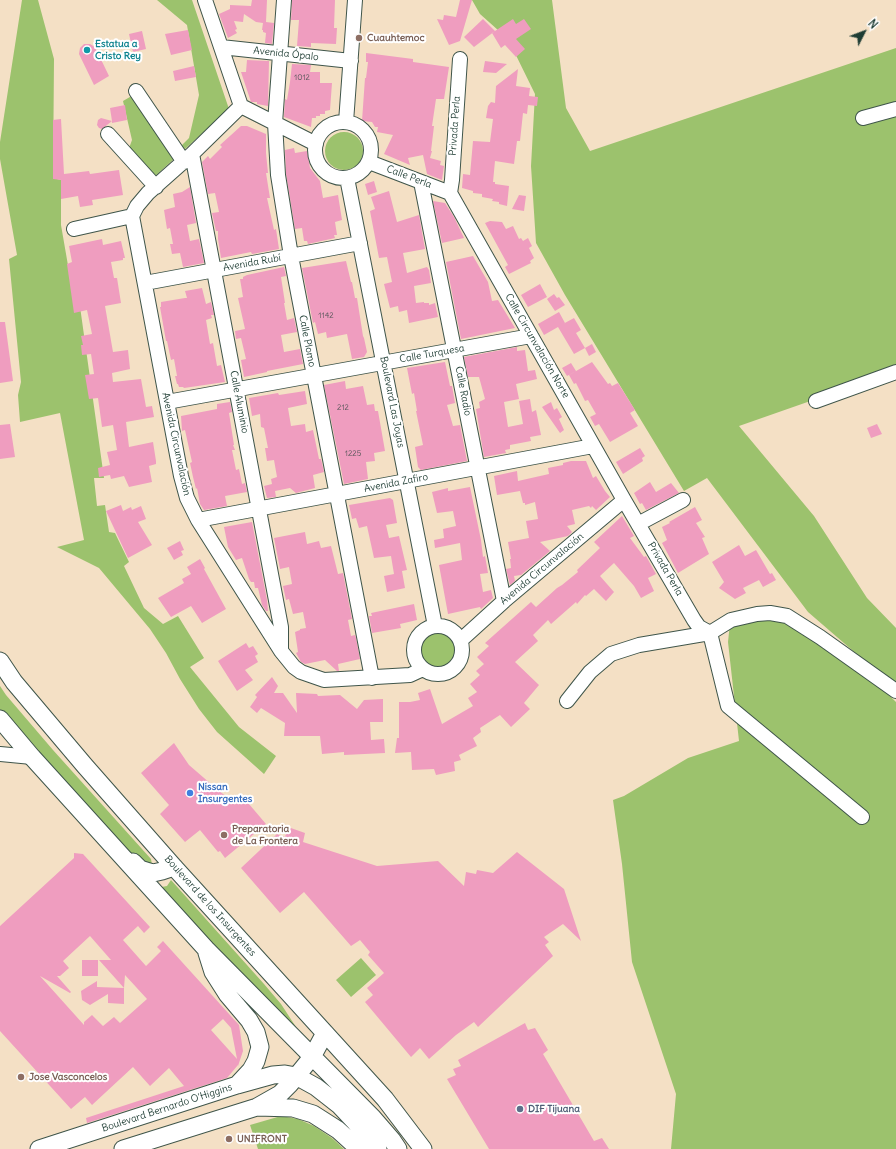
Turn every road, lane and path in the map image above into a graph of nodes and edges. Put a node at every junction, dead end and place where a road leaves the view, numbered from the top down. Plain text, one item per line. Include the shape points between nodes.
1 (205, 0) edge
2 (284, 0) edge
3 (355, 0) edge
4 (221, 47) junction
5 (280, 53) junction
6 (460, 59) dead end
7 (351, 60) junction
8 (136, 91) dead end
9 (241, 106) junction
10 (896, 109) edge
11 (863, 118) dead end
12 (346, 122) junction
13 (275, 123) junction
14 (108, 134) dead end
15 (316, 144) junction
16 (188, 158) junction
17 (369, 162) junction
18 (347, 178) junction
19 (421, 182) junction
20 (156, 187) junction
21 (450, 193) junction
22 (132, 216) junction
23 (74, 229) dead end
24 (360, 243) junction
25 (291, 256) junction
26 (214, 270) junction
27 (145, 283) junction
28 (531, 336) junction
29 (454, 350) junction
30 (384, 363) junction
31 (896, 372) edge
32 (314, 376) junction
33 (236, 390) junction
34 (816, 401) dead end
35 (167, 402) junction
36 (593, 446) junction
37 (478, 468) junction
38 (407, 481) junction
39 (337, 494) junction
40 (624, 500) junction
41 (683, 500) dead end
42 (259, 509) junction
43 (198, 520) junction
44 (638, 524) junction
45 (504, 601) junction
46 (435, 626) junction
47 (710, 633) junction
48 (461, 640) junction
49 (281, 651) junction
50 (0, 660) edge
51 (423, 669) junction
52 (372, 678) junction
53 (896, 691) edge
54 (567, 701) dead end
55 (0, 719) edge
56 (0, 754) edge
57 (32, 757) junction
58 (862, 817) dead end
59 (104, 837) junction
60 (174, 867) junction
61 (206, 949) junction
62 (325, 1033) junction
63 (312, 1057) junction
64 (296, 1076) junction
65 (237, 1085) junction
66 (257, 1107) junction
67 (29, 1149) edge
68 (40, 1149) edge
69 (123, 1149) edge
70 (359, 1149) edge
71 (378, 1149) edge
72 (398, 1149) edge
73 (423, 1149) edge

1 - 4 street
2 - 5 street, Calle Plomo
3 - 7 street
4 - 5 street, Avenida Ópalo
4 - 9 street
5 - 7 street, Avenida Ópalo
5 - 13 street, Calle Plomo
6 - 21 street, Privada Perla
7 - 12 street
8 - 16 street
9 - 13 street
9 - 16 street
10 - 11 street
12 - 15 street via 327,127 320,134
12 - 17 street via 358,126 367,136 371,148
13 - 15 street
13 - 25 street, Calle Plomo via 278,175
14 - 20 street
15 - 18 street via 315,153 322,169 338,178
16 - 20 street
16 - 26 street, Calle Aluminio
17 - 18 street via 361,172
17 - 19 street, Calle Perla
18 - 24 street, Boulevard Las Joyas
19 - 21 street, Calle Perla
19 - 29 street, Calle Radio
20 - 22 street via 136,206
21 - 28 street, Calle Circunvalación Norte
22 - 23 street
22 - 27 street, Avenida Circunvalación
24 - 25 street, Avenida Rubí
24 - 30 street, Boulevard Las Joyas
25 - 26 street, Avenida Rubí
25 - 32 street, Calle Plomo
26 - 27 street, Avenida Rubí
26 - 33 street, Calle Aluminio
27 - 35 street, Avenida Circunvalación
28 - 29 street, Calle Turquesa
28 - 36 street, Calle Circunvalación Norte
29 - 30 street, Calle Turquesa
29 - 37 street, Calle Radio
30 - 32 street, Calle Turquesa
30 - 38 street, Boulevard Las Joyas
31 - 34 street
32 - 33 street, Calle Turquesa
32 - 39 street, Calle Plomo
33 - 35 street, Calle Turquesa
33 - 42 street, Calle Aluminio
35 - 43 street, Avenida Circunvalación via 187,498
36 - 37 street, Avenida Zafiro
36 - 40 street, Calle Circunvalación Norte
37 - 38 street, Avenida Zafiro
37 - 45 street, Calle Radio
38 - 39 street, Avenida Zafiro
38 - 46 street, Boulevard Las Joyas
39 - 42 street, Avenida Zafiro
39 - 52 street, Calle Plomo
40 - 44 street, Privada Perla
40 - 45 street, Avenida Circunvalación
41 - 44 street
42 - 43 street, Avenida Zafiro
42 - 49 street, Calle Aluminio via 281,626
43 - 49 street, Avenida Circunvalación
44 - 47 street, Privada Perla via 694,620 699,627
45 - 48 street, Avenida Circunvalación
46 - 48 street via 450,629
46 - 51 street via 428,628 416,639 414,655
47 - 53 street via 731,620 746,616 770,613 787,616 820,636
47 - 54 street via 639,645 611,654 590,672
47 - 58 street via 728,706
48 - 51 street via 463,654 450,672 436,675
49 - 52 street, Avenida Circunvalación via 294,667 308,676 324,680
50 - 60 main road, Boulevard de los Insurgentes via 24,694
51 - 52 street, Avenida Circunvalación via 410,675
55 - 57 main road
56 - 57 street
57 - 59 main road
59 - 60 main road via 140,869 153,873
59 - 61 main road
60 - 62 main road, Boulevard de los Insurgentes
61 - 63 main road
61 - 65 main road via 213,972 249,1020 260,1047 251,1070
62 - 63 main road
62 - 73 main road, Boulevard de los Insurgentes via 385,1099
63 - 64 main road
63 - 72 main road via 373,1118
64 - 65 main road, Boulevard Bernardo O'Higgins via 273,1075
64 - 66 main road via 280,1094
64 - 71 main road via 339,1104
65 - 68 main road, Boulevard Bernardo O'Higgins
66 - 69 main road
66 - 70 main road via 292,1108 313,1114 338,1130
67 - 68 main road, Boulevard Bernardo O'Higgins

